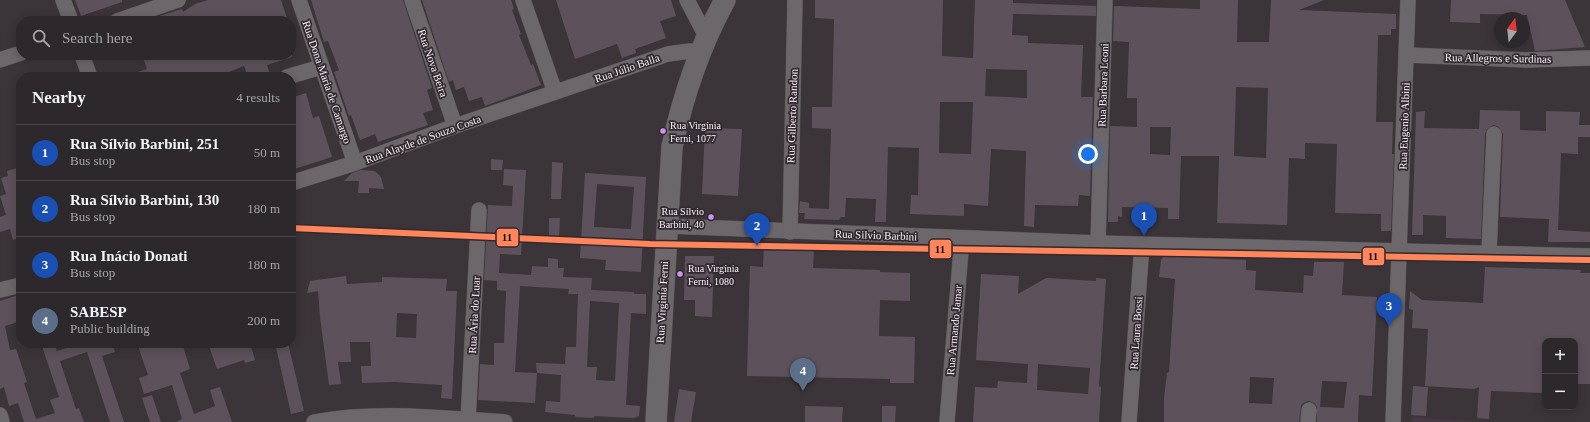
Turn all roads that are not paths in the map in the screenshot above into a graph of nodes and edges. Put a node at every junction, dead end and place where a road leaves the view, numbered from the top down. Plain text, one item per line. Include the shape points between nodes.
1 (63, 0) edge
2 (178, 0) edge
3 (299, 0) edge
4 (412, 0) edge
5 (523, 0) edge
6 (687, 0) edge
7 (795, 0) edge
8 (1105, 0) edge
9 (1408, 0) edge
10 (721, 2) edge
11 (69, 16) edge
12 (132, 16) edge
13 (703, 46) junction
14 (16, 55) edge
15 (1407, 55) junction
16 (1590, 58) edge
17 (0, 60) edge
18 (84, 60) edge
19 (321, 66) junction
20 (88, 72) edge
21 (296, 74) edge
22 (555, 92) junction
23 (455, 126) junction
24 (1494, 134) dead end
25 (355, 163) junction
26 (296, 182) edge
27 (479, 210) dead end
28 (666, 226) junction
29 (790, 232) junction
30 (962, 238) junction
31 (1098, 243) junction
32 (1142, 244) junction
33 (1399, 251) junction
34 (1488, 253) junction
35 (1590, 256) edge
36 (16, 286) edge
37 (0, 290) edge
38 (0, 415) edge
39 (468, 420) junction
40 (2, 422) edge
41 (314, 422) edge
42 (505, 422) edge
43 (656, 422) edge
44 (947, 422) edge
45 (1129, 422) edge
46 (1393, 422) edge

1 - 11 street
2 - 12 street
3 - 19 street, Rua Dona Maria de Camargo
4 - 23 street, Rua Nova Beira
5 - 22 street
6 - 13 street
7 - 29 street, Rua Gilberto Randon
8 - 31 street, Rua Barbara Leoni
9 - 15 street, Rua Eugenio Albini
10 - 13 street, Rua Virginía Ferni
13 - 22 street, Rua Júlio Balla via 668,54
13 - 28 street, Rua Virginía Ferni via 678,117 672,147
14 - 17 street
15 - 16 street, Rua Allegros e Surdinas via 1527,60
15 - 33 street, Rua Eugenio Albini
18 - 20 street
19 - 21 street
19 - 25 street, Rua Dona Maria de Camargo
22 - 23 street, Rua Alayde de Souza Costa
23 - 25 street, Rua Alayde de Souza Costa
24 - 34 street
25 - 26 street, Rua Alayde de Souza Costa
27 - 39 street, Rua Ária do Luar
28 - 29 street, Rua Silvio Barbini
28 - 43 street, Rua Virginía Ferni
29 - 30 street, Rua Silvio Barbini
30 - 31 street, Rua Silvio Barbini
30 - 44 street, Rua Armando Jamar
31 - 32 street, Rua Silvio Barbini
32 - 33 street, Rua Silvio Barbini
32 - 45 street, Rua Laura Bossi
33 - 34 street, Rua Silvio Barbini
33 - 46 street, Rua Eugenio Albini
34 - 35 street, Rua Silvio Barbini
36 - 37 street
38 - 40 street
39 - 41 street via 364,416
39 - 42 street

